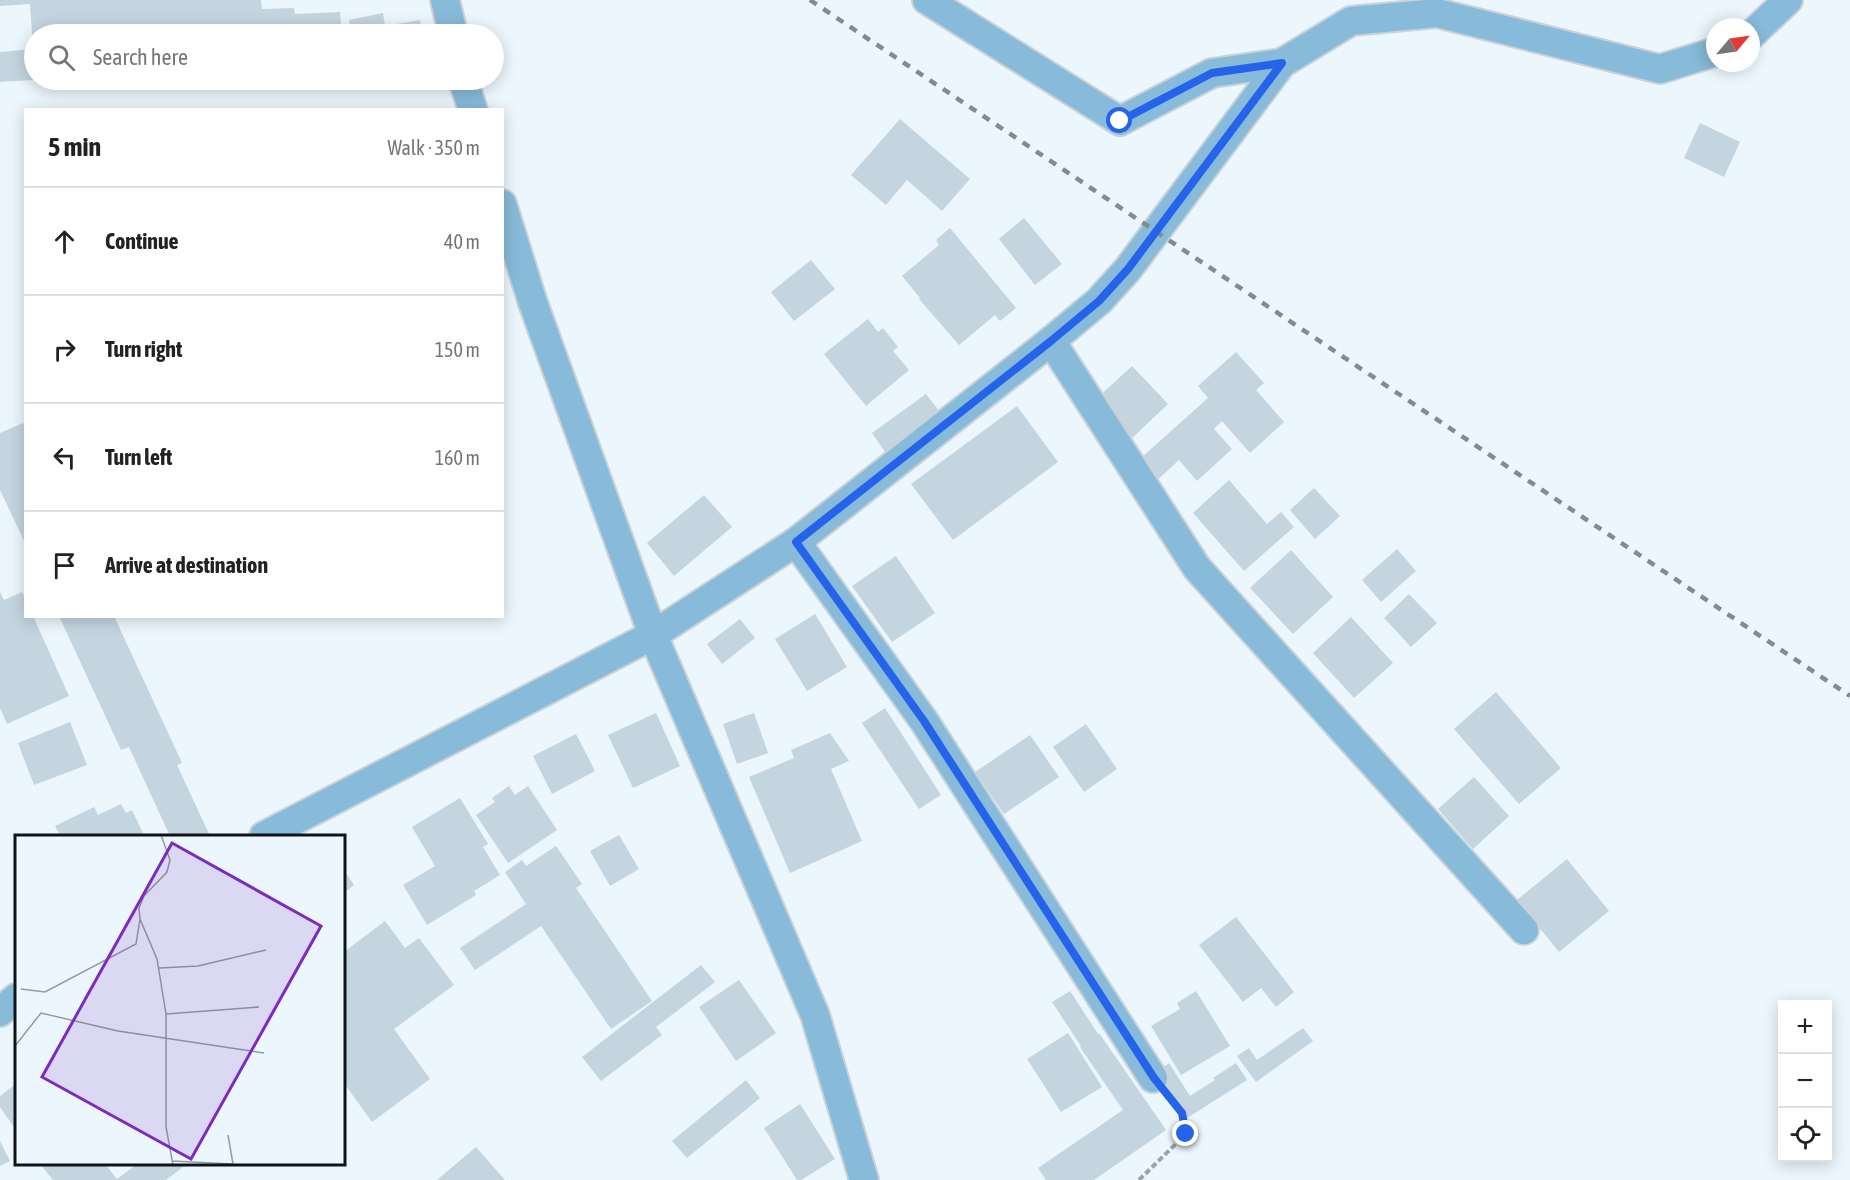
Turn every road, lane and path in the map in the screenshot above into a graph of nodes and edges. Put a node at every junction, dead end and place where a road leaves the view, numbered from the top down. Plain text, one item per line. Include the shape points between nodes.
1 (445, 0) edge
2 (927, 0) edge
3 (1788, 0) edge
4 (451, 24) edge
5 (1760, 26) edge
6 (1706, 55) edge
7 (1282, 63) junction
8 (466, 90) edge
9 (472, 108) edge
10 (504, 210) edge
11 (1051, 341) junction
12 (796, 542) junction
13 (653, 635) junction
14 (268, 835) edge
15 (1524, 930) dead end
16 (15, 999) edge
17 (0, 1012) edge
18 (1154, 1078) joint
19 (864, 1180) edge
20 (1139, 1180) edge

1 - 4 street
2 - 7 street via 1120,121 1212,73
3 - 5 street
6 - 7 street via 1660,69 1437,13 1351,21
7 - 11 street via 1128,269 1099,301
8 - 9 street
10 - 13 street
11 - 12 street
11 - 15 street via 1197,568
12 - 13 street
12 - 18 street via 924,721
13 - 14 street
13 - 19 street via 815,1015
16 - 17 street
18 - 20 path via 1182,1113 1186,1134

